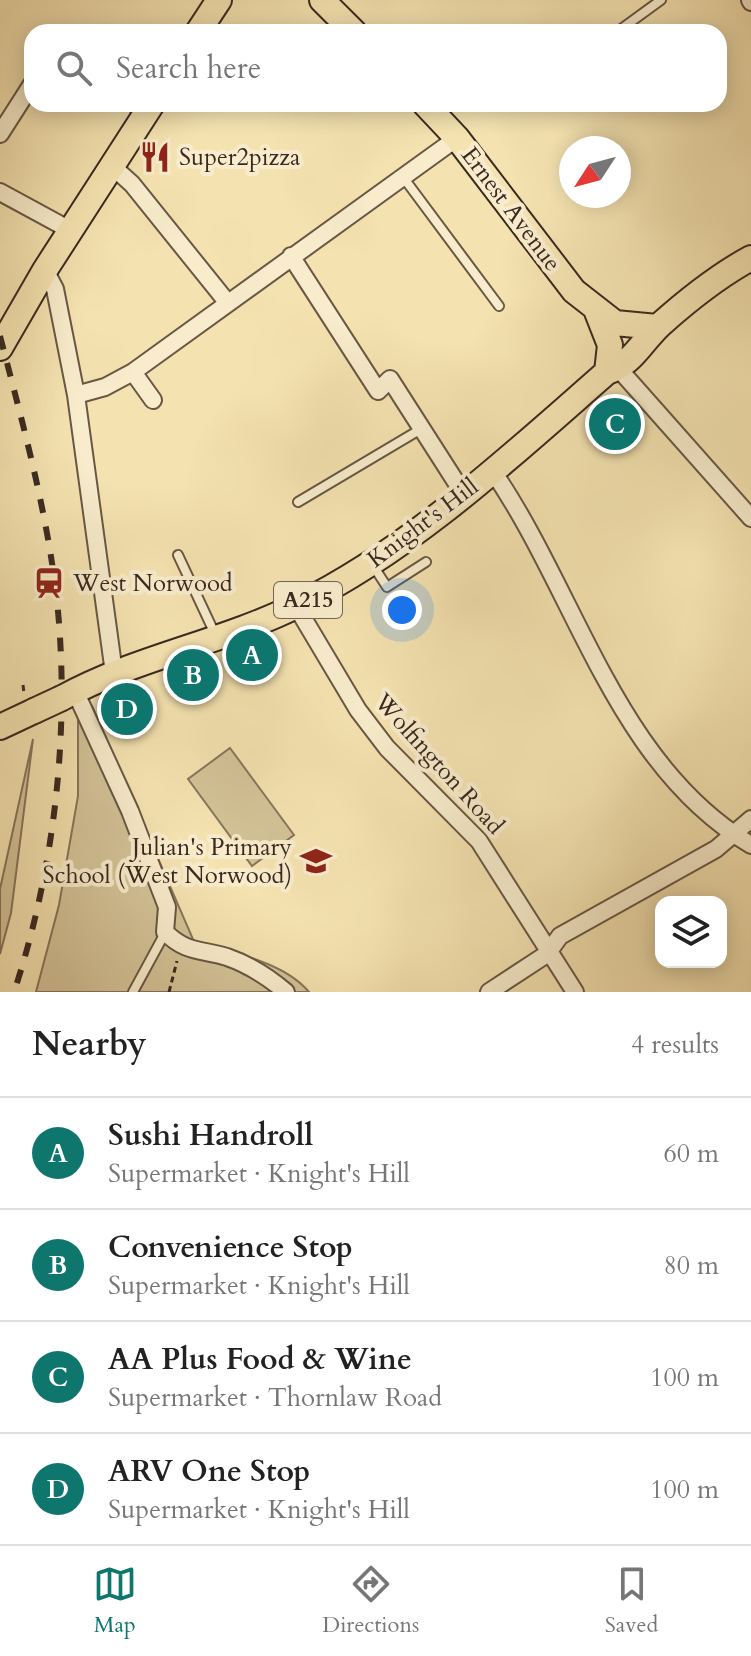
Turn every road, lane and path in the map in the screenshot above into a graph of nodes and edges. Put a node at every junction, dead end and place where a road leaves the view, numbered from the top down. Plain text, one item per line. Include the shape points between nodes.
1 (219, 0) edge
2 (322, 0) edge
3 (661, 0) edge
4 (203, 24) edge
5 (346, 24) edge
6 (628, 24) edge
7 (24, 96) edge
8 (140, 112) edge
9 (433, 112) edge
10 (0, 134) edge
11 (457, 138) junction
12 (112, 166) junction
13 (403, 177) junction
14 (0, 192) edge
15 (70, 230) junction
16 (291, 256) junction
17 (751, 258) edge
18 (45, 270) junction
19 (227, 302) junction
20 (499, 306) dead end
21 (597, 312) junction
22 (657, 327) junction
23 (0, 348) edge
24 (612, 370) junction
25 (133, 372) junction
26 (76, 395) junction
27 (153, 400) dead end
28 (421, 429) junction
29 (492, 470) junction
30 (463, 493) junction
31 (298, 502) dead end
32 (751, 518) edge
33 (178, 555) dead end
34 (426, 562) dead end
35 (372, 564) junction
36 (296, 606) junction
37 (217, 639) junction
38 (114, 673) junction
39 (69, 694) junction
40 (0, 726) edge
41 (751, 819) edge
42 (734, 835) junction
43 (751, 845) edge
44 (165, 932) junction
45 (180, 947) junction
46 (550, 951) junction
47 (133, 992) edge
48 (169, 992) edge
49 (286, 992) edge
50 (489, 992) edge
51 (575, 992) edge

1 - 4 main road
2 - 5 main road
3 - 6 lane
7 - 10 street
8 - 12 main road
9 - 11 main road, Ernest Avenue
11 - 13 street
11 - 21 main road, Ernest Avenue via 574,291
12 - 15 main road
12 - 19 street
13 - 16 street
13 - 20 lane
14 - 15 street
15 - 18 main road
16 - 19 street
16 - 28 street via 378,391 390,379
17 - 22 main road, Knight's Hill / A215
18 - 23 main road
18 - 26 street via 55,289
19 - 25 street
21 - 22 main road, Ernest Avenue via 628,327
21 - 24 main road, Ernest Avenue via 610,345
22 - 24 main road, Knight's Hill / A215 via 646,345
24 - 29 main road, Knight's Hill / A215
24 - 32 street
25 - 26 street
25 - 27 street
26 - 38 street
28 - 30 street
28 - 31 lane
29 - 30 main road, Knight's Hill / A215
29 - 42 street via 648,752 693,802
30 - 35 main road, Knight's Hill / A215
33 - 37 lane
34 - 35 lane via 387,587
35 - 36 main road, Knight's Hill / A215
36 - 37 main road, Knight's Hill / A215
36 - 46 street, Wolfington Road via 358,710 387,748 479,841
37 - 38 main road, Knight's Hill / A215
38 - 39 main road, Knight's Hill / A215
39 - 40 main road, Knight's Hill / A215, bridge
39 - 44 street via 130,811 167,907
41 - 42 street
42 - 43 street
42 - 46 street via 560,936
44 - 45 street
44 - 47 lane
45 - 48 path
45 - 49 street via 262,972
46 - 50 street
46 - 51 street, Wolfington Road

